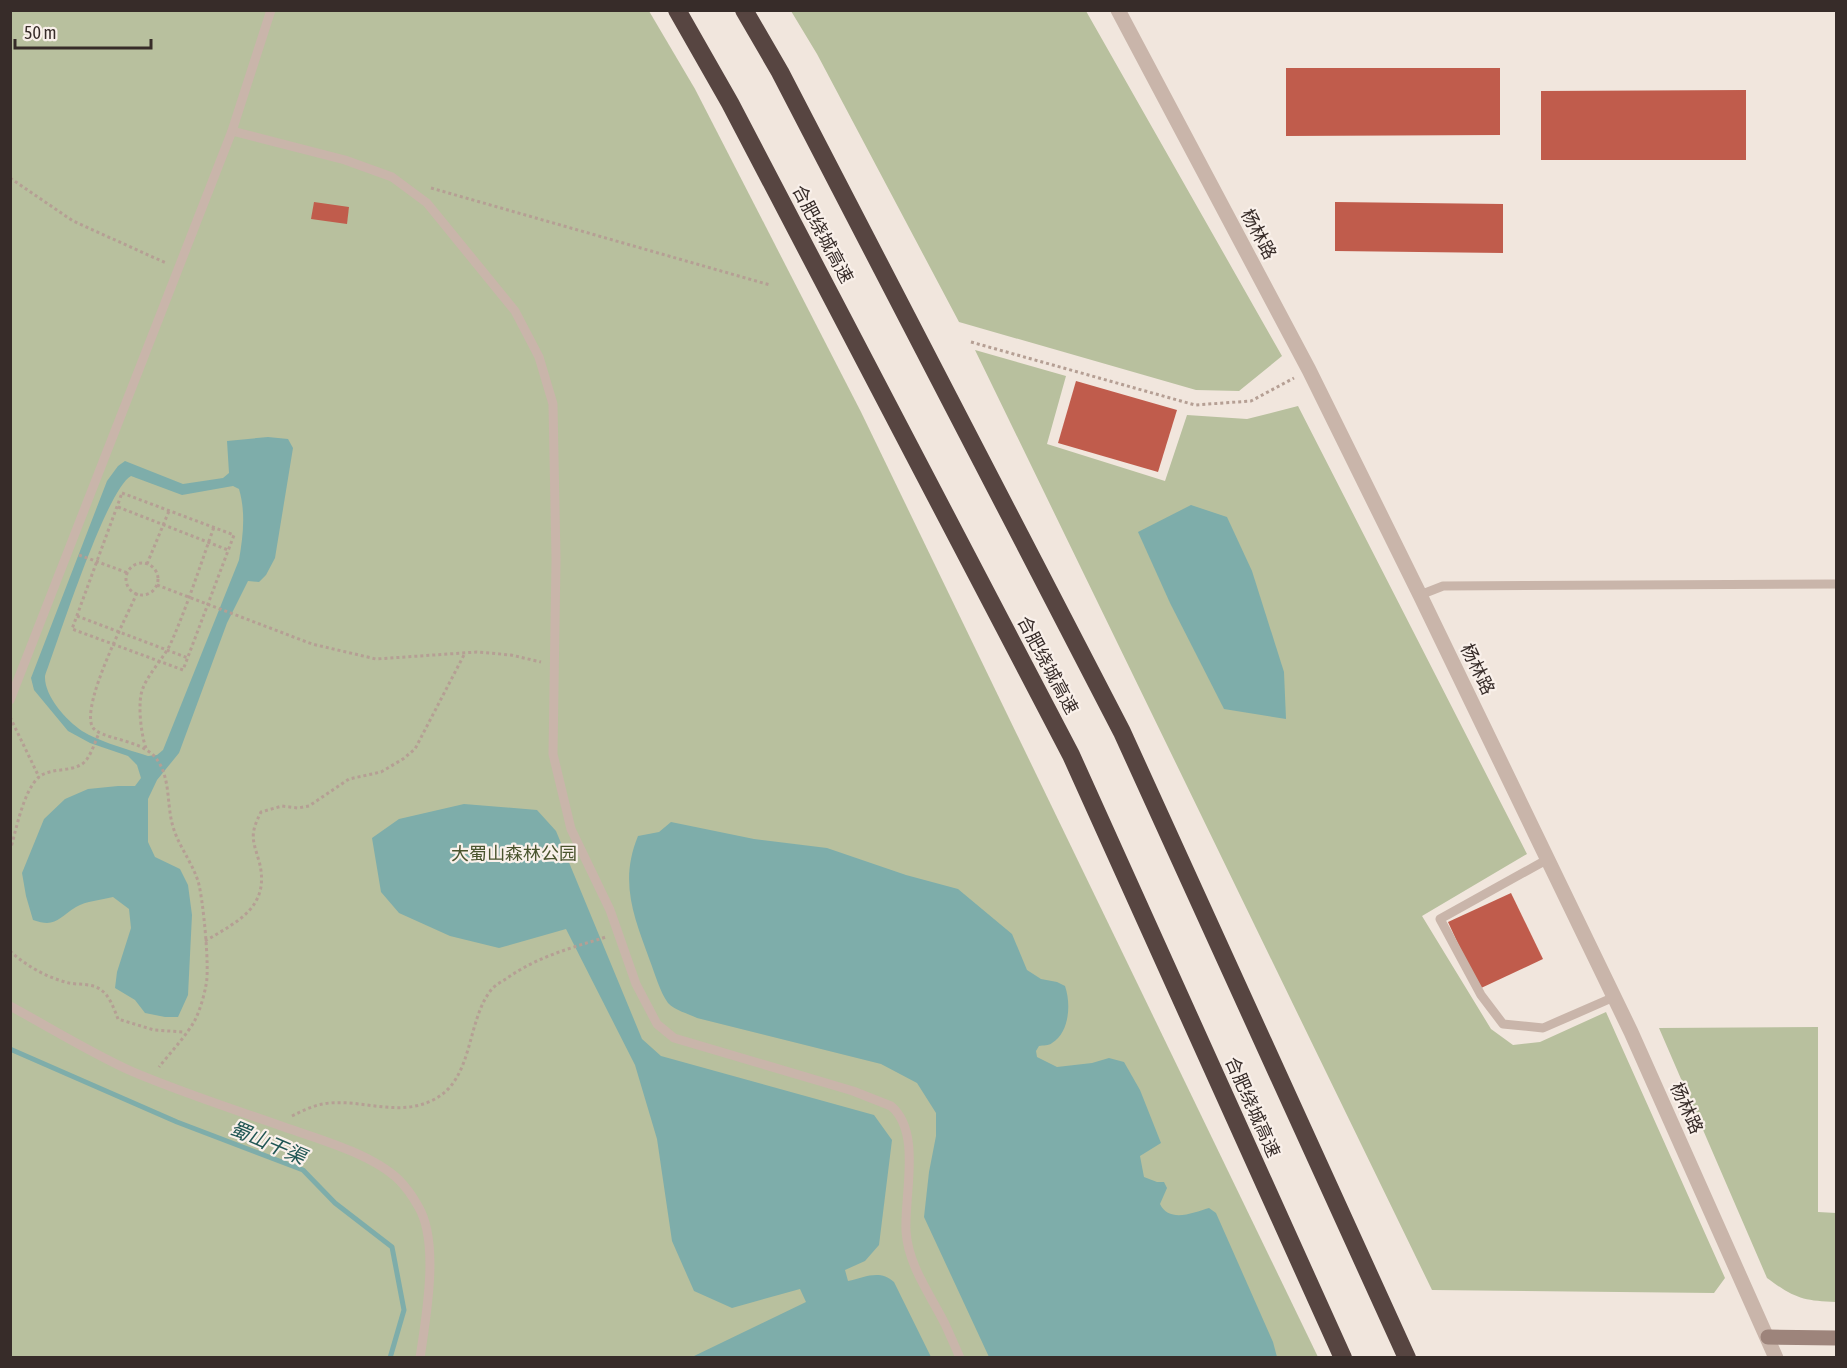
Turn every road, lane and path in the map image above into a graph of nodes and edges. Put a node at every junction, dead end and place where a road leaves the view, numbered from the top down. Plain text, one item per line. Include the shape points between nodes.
1 (271, 10) edge
2 (677, 10) edge
3 (744, 10) edge
4 (1118, 10) edge
5 (232, 131) junction
6 (10, 178) edge
7 (426, 187) dead end
8 (178, 269) junction
9 (770, 285) dead end
10 (971, 342) dead end
11 (1309, 370) junction
12 (117, 507) junction
13 (169, 511) junction
14 (163, 525) junction
15 (214, 527) junction
16 (209, 542) junction
17 (228, 550) junction
18 (91, 559) dead end
19 (147, 564) junction
20 (128, 573) junction
21 (1836, 584) edge
22 (157, 585) junction
23 (137, 593) junction
24 (1420, 595) junction
25 (188, 597) junction
26 (77, 615) junction
27 (120, 632) junction
28 (167, 650) junction
29 (465, 653) junction
30 (188, 658) junction
31 (554, 665) junction
32 (10, 700) edge
33 (10, 717) edge
34 (99, 733) junction
35 (147, 749) junction
36 (39, 777) junction
37 (10, 851) edge
38 (1548, 859) junction
39 (618, 933) junction
40 (205, 941) junction
41 (10, 951) edge
42 (1614, 997) junction
43 (10, 1006) edge
44 (186, 1032) junction
45 (151, 1078) junction
46 (277, 1125) junction
47 (1768, 1337) junction
48 (1836, 1338) edge
49 (420, 1358) edge
50 (960, 1358) edge
51 (1343, 1358) edge
52 (1407, 1358) edge
53 (1776, 1358) edge

1 - 5 lane
2 - 51 highway, 合肥绕城高速 via 730,103 1071,755
3 - 52 highway, 合肥绕城高速 via 780,72 1122,732
4 - 11 street, 杨林路
5 - 8 lane
5 - 31 lane via 345,160 392,177 427,202 515,311 539,357 553,404
6 - 8 path via 73,221
7 - 9 path
8 - 32 lane
10 - 11 path via 1196,405 1251,401
11 - 24 street, 杨林路
12 - 13 path via 122,493
12 - 14 path
12 - 26 path
13 - 14 path
13 - 15 path
14 - 16 path
14 - 19 path
15 - 16 path
15 - 17 path via 234,535
16 - 17 path
16 - 25 path
17 - 30 path
18 - 20 path
19 - 20 path via 132,566
19 - 22 path via 156,570
20 - 23 path via 128,585
21 - 24 lane via 1443,586
22 - 23 path via 150,592
22 - 25 path
23 - 27 path
24 - 38 street, 杨林路
25 - 28 path
25 - 29 path via 312,644 376,659
26 - 27 path
26 - 30 path via 72,629 183,670
27 - 28 path
27 - 34 path via 94,693 90,713 92,726
28 - 30 path
28 - 35 path via 142,688 143,740
29 - 31 path via 511,655
29 - 40 path via 415,749 403,759 381,772 348,779 309,806 282,806 261,812 252,839 262,886 257,902 238,921
31 - 39 lane via 553,754 571,829
33 - 36 path
34 - 35 path
34 - 36 path via 87,761
35 - 40 path via 158,761 171,822 199,884
36 - 37 path via 25,800
38 - 42 street, 杨林路
38 - 42 lane via 1440,919 1481,995 1503,1024 1543,1028
39 - 46 path via 548,955 492,989 453,1083 436,1099 415,1108 328,1103 307,1108
39 - 50 lane via 653,1018 674,1038 853,1091 891,1106 899,1114 909,1138 906,1232 915,1270
40 - 44 path via 207,983 194,1021
41 - 44 path via 40,973 101,989 118,1019 154,1030
42 - 47 street, 杨林路
43 - 45 lane
44 - 45 path
45 - 46 lane
46 - 49 lane via 342,1147 376,1164 399,1180 419,1207 427,1227 430,1267
47 - 48 main road
47 - 53 street, 杨林路

